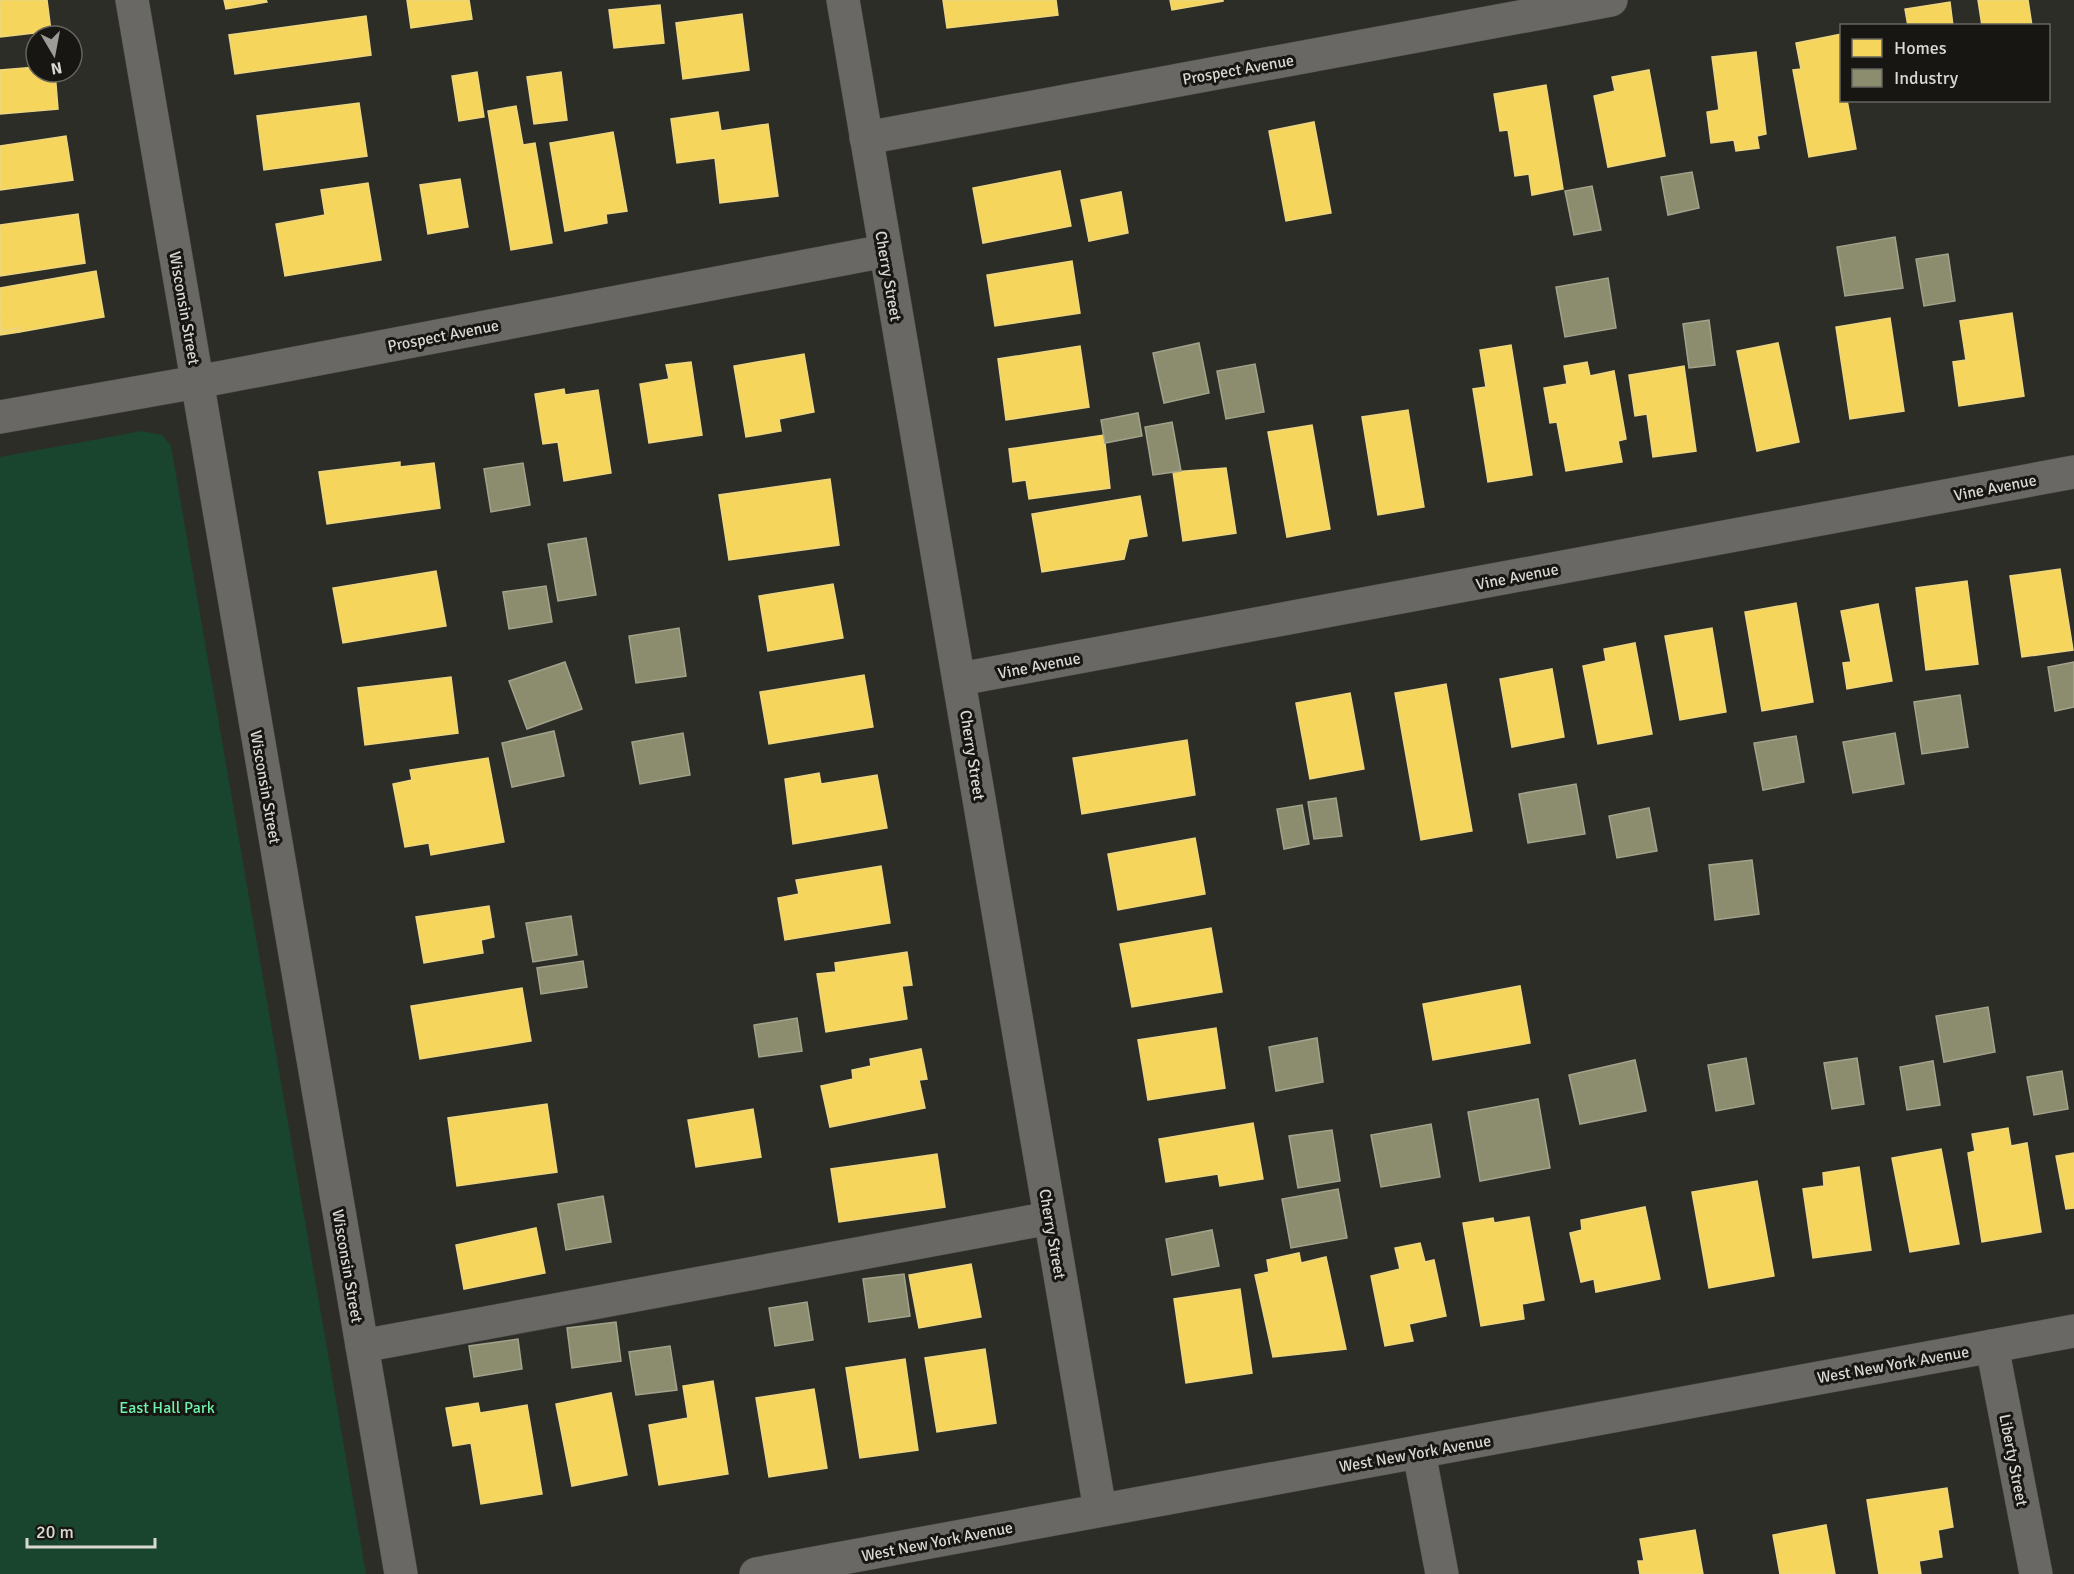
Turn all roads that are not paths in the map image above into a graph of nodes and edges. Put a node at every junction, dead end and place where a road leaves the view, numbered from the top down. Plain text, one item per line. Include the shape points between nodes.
1 (132, 0) edge
2 (843, 0) edge
3 (1611, 0) edge
4 (866, 138) junction
5 (885, 251) junction
6 (197, 382) junction
7 (0, 417) edge
8 (2074, 472) edge
9 (960, 679) junction
10 (1050, 1218) junction
11 (2074, 1332) edge
12 (362, 1346) junction
13 (1992, 1346) junction
14 (1419, 1452) junction
15 (1100, 1510) junction
16 (882, 1563) edge
17 (401, 1574) edge
18 (756, 1574) edge
19 (1442, 1574) edge
20 (2036, 1574) edge

1 - 6 street, Wisconsin Street
2 - 4 street, Cherry Street
3 - 4 street, Prospect Avenue
4 - 5 street, Cherry Street
5 - 6 street, Prospect Avenue
5 - 9 street, Cherry Street
6 - 7 street, Prospect Avenue
6 - 12 street, Wisconsin Street
8 - 9 street, Vine Avenue
9 - 10 street, Cherry Street
10 - 12 street
10 - 15 street, Cherry Street
11 - 13 street, West New York Avenue
12 - 17 street, Wisconsin Street
13 - 14 street, West New York Avenue
13 - 20 street, Liberty Street
14 - 15 street, West New York Avenue
14 - 19 street
15 - 16 street, West New York Avenue
16 - 18 street, West New York Avenue

